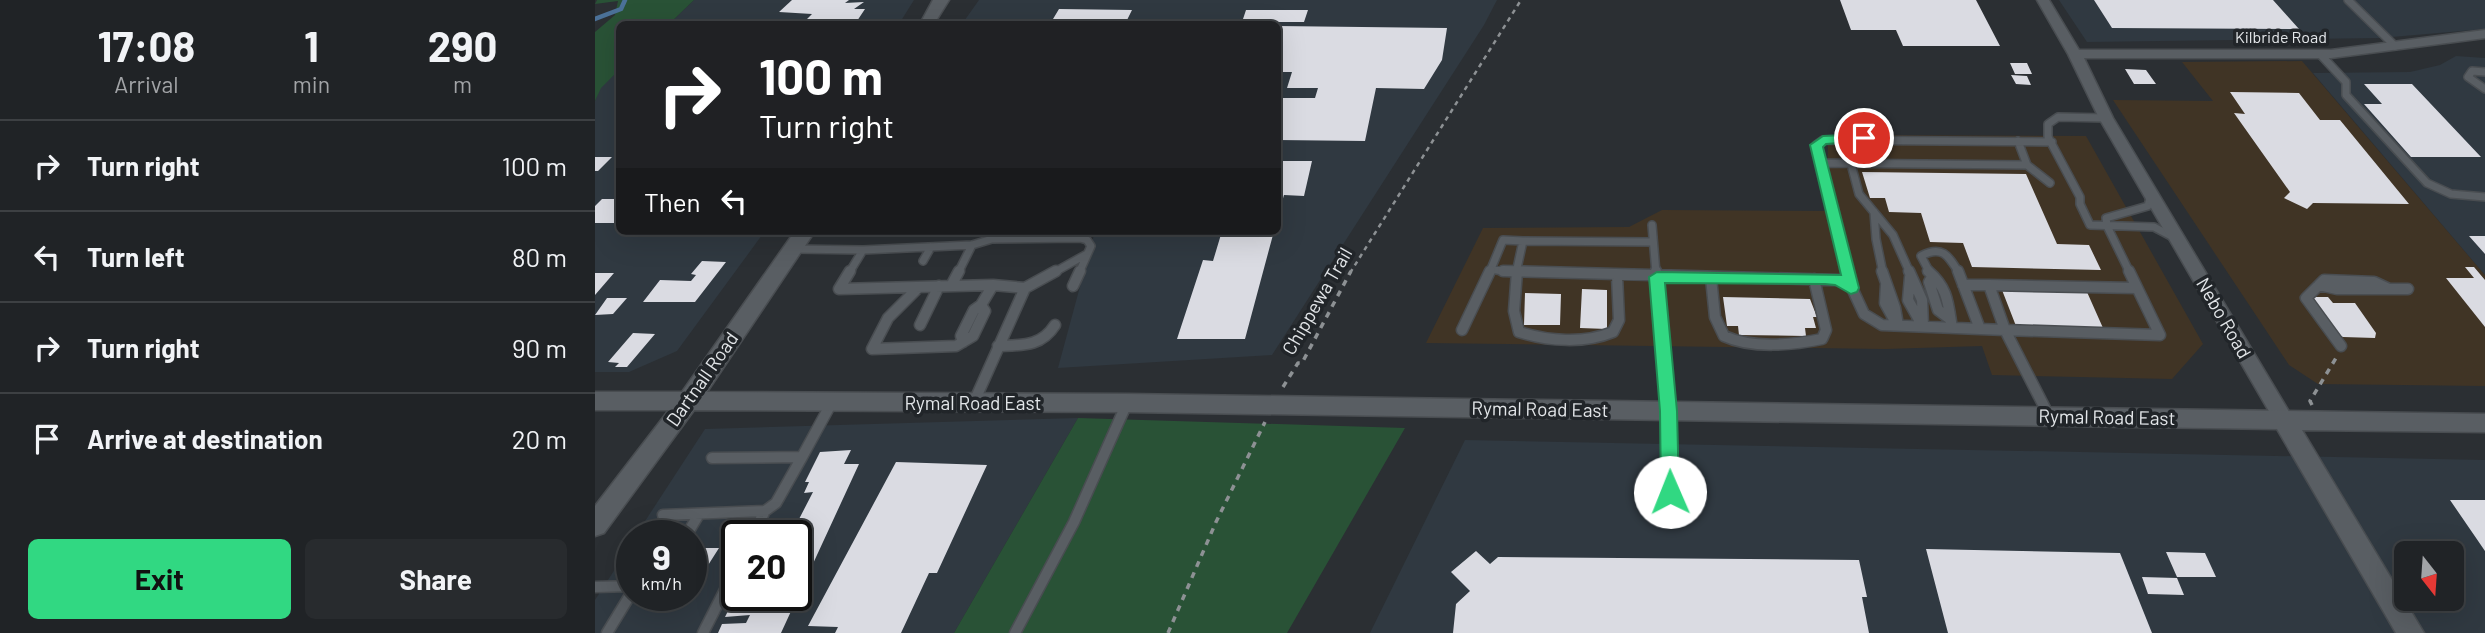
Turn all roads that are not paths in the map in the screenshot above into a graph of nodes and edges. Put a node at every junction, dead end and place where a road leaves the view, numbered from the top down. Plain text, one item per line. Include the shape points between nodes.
1 (941, 0) edge
2 (2043, 0) edge
3 (2348, 0) edge
4 (929, 21) edge
5 (2485, 34) edge
6 (2395, 46) junction
7 (2075, 54) junction
8 (2320, 54) junction
9 (2485, 72) edge
10 (2485, 89) edge
11 (2106, 118) junction
12 (2018, 141) junction
13 (2052, 142) junction
14 (1821, 163) junction
15 (1851, 164) junction
16 (2027, 165) junction
17 (2050, 183) dead end
18 (2151, 194) junction
19 (2485, 197) edge
20 (1874, 212) junction
21 (1652, 225) dead end
22 (2107, 226) junction
23 (802, 235) edge
24 (1523, 241) junction
25 (2178, 241) junction
26 (1653, 242) junction
27 (972, 245) junction
28 (931, 247) junction
29 (895, 248) junction
30 (792, 249) junction
31 (863, 250) junction
32 (1087, 254) junction
33 (889, 261) dead end
34 (923, 261) dead end
35 (1491, 269) junction
36 (1516, 273) junction
37 (1617, 276) junction
38 (1657, 277) junction
39 (1711, 278) junction
40 (1814, 279) junction
41 (914, 285) junction
42 (993, 285) junction
43 (1963, 285) junction
44 (1989, 285) junction
45 (939, 286) junction
46 (951, 286) junction
47 (1073, 286) dead end
48 (1025, 288) junction
49 (1851, 288) junction
50 (2136, 288) junction
51 (2407, 289) dead end
52 (1951, 324) junction
53 (920, 325) dead end
54 (1055, 325) dead end
55 (1898, 325) junction
56 (1923, 326) junction
57 (1980, 329) junction
58 (1462, 330) dead end
59 (2005, 330) junction
60 (998, 346) junction
61 (2341, 346) road end
62 (595, 401) edge
63 (688, 402) junction
64 (832, 402) junction
65 (974, 403) junction
66 (1127, 403) junction
67 (1669, 411) junction
68 (2049, 416) junction
69 (2284, 421) junction
70 (2485, 423) edge
71 (802, 457) junction
72 (712, 458) dead end
73 (1670, 492) dead end
74 (765, 511) junction
75 (699, 514) junction
76 (663, 515) dead end
77 (695, 520) edge
78 (760, 520) edge
79 (595, 525) edge
80 (616, 586) edge
81 (595, 587) edge
82 (721, 598) edge
83 (620, 611) edge
84 (607, 633) edge
85 (703, 633) edge
86 (1015, 633) edge
87 (2411, 633) edge

1 - 4 main road
2 - 7 street, Nebo Road
3 - 6 lane
5 - 6 street, Kilbride Road
6 - 8 street, Kilbride Road
7 - 8 street, Kilbride Road
7 - 11 street, Nebo Road
8 - 19 lane via 2346,82 2346,95 2418,176 2451,194
9 - 10 lane via 2472,71 2468,77
11 - 13 lane via 2058,117 2048,124
11 - 18 street, Nebo Road
12 - 13 lane
12 - 14 lane via 1838,138 1816,145
12 - 16 lane
13 - 22 lane via 2089,225
14 - 15 lane
14 - 49 lane
15 - 16 lane
15 - 20 lane via 1859,194
16 - 17 lane
18 - 22 lane via 2148,206 2113,213 2106,218
18 - 25 street, Nebo Road
20 - 55 lane via 1885,303
20 - 56 lane via 1893,235 1910,277 1908,300
21 - 26 lane
22 - 25 lane via 2154,227
22 - 50 lane
23 - 30 main road, Dartnall Road
24 - 26 lane
24 - 35 lane via 1503,240
24 - 36 lane
25 - 69 street, Nebo Road
26 - 38 lane
27 - 28 lane
27 - 32 lane via 992,239 1080,238 1091,246
27 - 46 lane
28 - 29 lane
28 - 34 lane
29 - 31 lane
29 - 33 lane
30 - 31 lane
30 - 63 main road, Dartnall Road
31 - 41 lane via 839,289
32 - 47 lane
32 - 48 lane
35 - 36 lane
35 - 58 lane
36 - 37 lane
36 - 37 lane via 1515,322 1519,332 1531,337 1612,335 1618,327
37 - 38 lane
38 - 39 lane
38 - 67 lane
39 - 40 lane
39 - 40 lane via 1717,325 1724,336 1739,341 1810,343 1822,339 1826,330
40 - 49 lane via 1839,280
41 - 42 lane via 888,318 872,349 939,349 964,342 961,336 974,310
41 - 45 lane
42 - 46 lane
42 - 48 lane
43 - 44 lane
43 - 52 lane via 1952,259 1939,250 1921,256 1932,277 1929,282 1938,310
43 - 57 lane
44 - 50 lane
44 - 59 lane
45 - 46 lane
45 - 53 lane
48 - 60 lane
49 - 55 lane via 1864,314 1882,325
50 - 59 lane via 2160,335
51 - 61 lane via 2389,289 2374,282 2325,280 2319,285 2306,298
52 - 56 lane
52 - 57 lane
54 - 60 lane via 1049,338 1039,344
55 - 56 lane
57 - 59 lane
59 - 68 lane
60 - 65 lane
62 - 63 main road, Rymal Road East
63 - 64 main road, Rymal Road East
63 - 79 main road, Dartnall Road
64 - 65 main road, Rymal Road East
64 - 71 lane
65 - 66 main road, Rymal Road East
66 - 67 main road, Rymal Road East
66 - 86 lane via 1074,522
67 - 68 main road, Rymal Road East
67 - 73 lane
68 - 69 main road, Rymal Road East
69 - 70 main road, Rymal Road East
69 - 87 main road, Nebo Road
71 - 72 lane
71 - 74 lane via 776,503
74 - 75 lane
74 - 78 lane
75 - 76 lane
75 - 77 lane
80 - 81 lane
82 - 85 lane
83 - 84 lane

